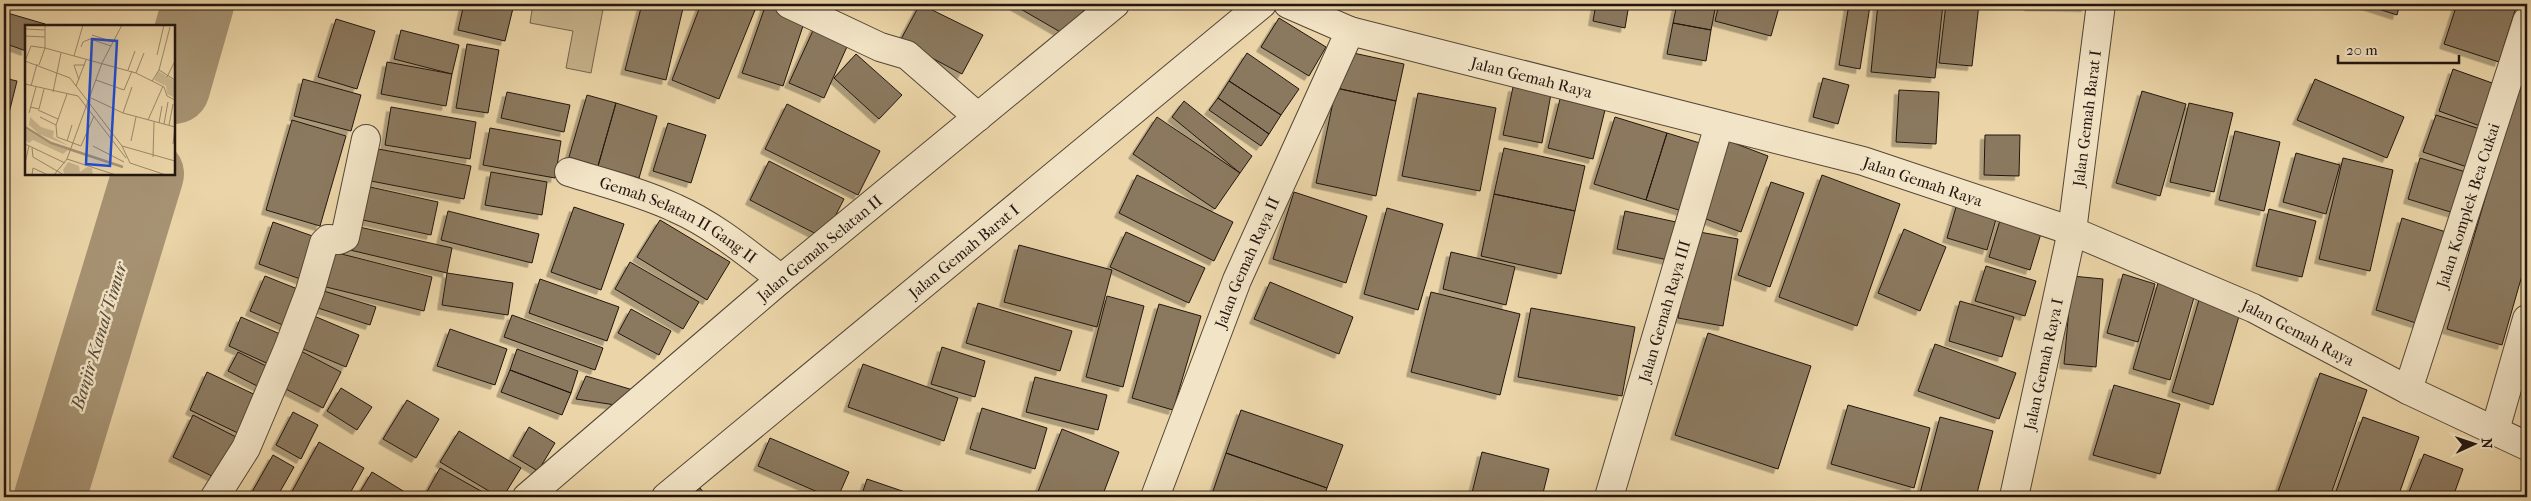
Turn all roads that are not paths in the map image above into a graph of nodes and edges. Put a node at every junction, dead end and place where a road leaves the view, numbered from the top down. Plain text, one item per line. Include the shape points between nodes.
1 (789, 4) edge
2 (1115, 4) edge
3 (1262, 4) edge
4 (1288, 4) edge
5 (2101, 4) edge
6 (2527, 21) edge
7 (1350, 30) junction
8 (978, 116) junction
9 (1719, 125) junction
10 (366, 139) dead end
11 (569, 172) dead end
12 (2072, 231) junction
13 (781, 279) junction
14 (2527, 319) edge
15 (2408, 390) junction
16 (2495, 430) junction
17 (2527, 446) edge
18 (214, 497) edge
19 (527, 497) edge
20 (666, 497) edge
21 (1156, 497) edge
22 (1609, 497) edge
23 (2014, 497) edge

1 - 8 street via 872,44 907,55
2 - 8 street, Jalan Gemah Selatan II
3 - 20 street, Jalan Gemah Barat I
4 - 7 street, Jalan Gemah Raya
5 - 12 street, Jalan Gemah Barat I
6 - 15 street, Jalan Komplek Bea Cukai
7 - 9 street, Jalan Gemah Raya
7 - 21 street, Jalan Gemah Raya II via 1236,280
8 - 13 street, Jalan Gemah Selatan II
9 - 12 street, Jalan Gemah Raya via 1863,162
9 - 22 street, Jalan Gemah Raya III
10 - 18 street via 345,237 328,239 324,243 288,349 246,448
11 - 13 street, Gemah Selatan II Gang II via 676,208 726,236
12 - 15 street, Jalan Gemah Raya via 2253,308
12 - 23 street, Jalan Gemah Raya I
13 - 19 street, Jalan Gemah Selatan II
14 - 16 street
15 - 16 street, Jalan Gemah Raya
16 - 17 street, Jalan Gemah Raya

